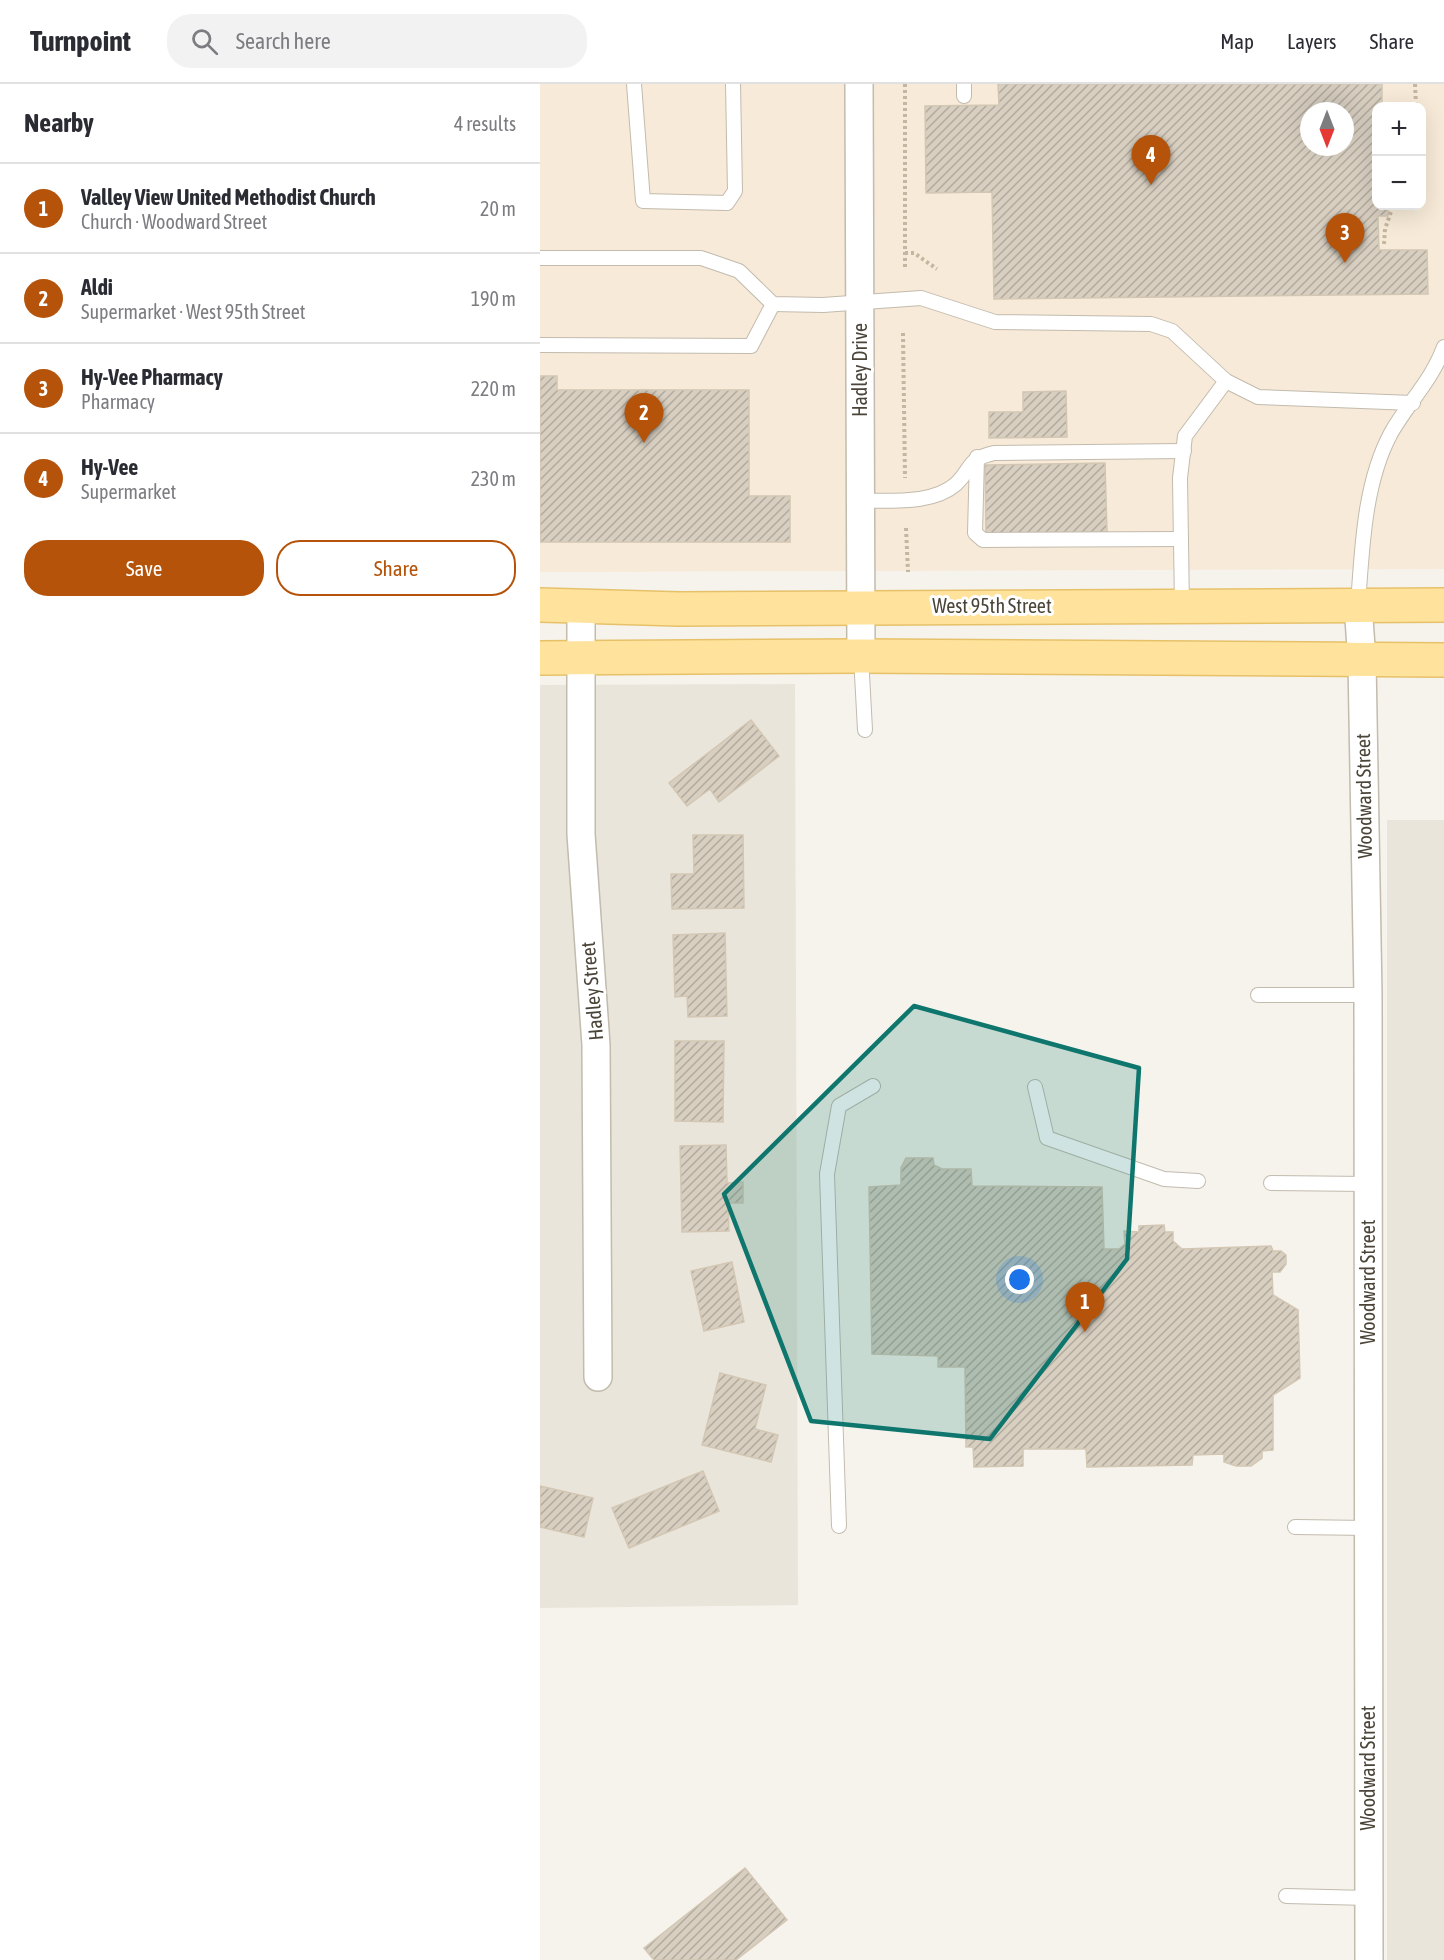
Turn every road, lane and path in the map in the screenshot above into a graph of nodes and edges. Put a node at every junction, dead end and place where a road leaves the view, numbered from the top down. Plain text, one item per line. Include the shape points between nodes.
1 (634, 84) edge
2 (733, 84) edge
3 (905, 84) edge
4 (1415, 84) edge
5 (854, 86) edge
6 (1416, 102) edge
7 (1392, 210) edge
8 (1384, 244) dead end
9 (905, 253) junction
10 (540, 258) edge
11 (936, 269) dead end
12 (905, 270) dead end
13 (860, 301) junction
14 (773, 304) junction
15 (903, 333) dead end
16 (540, 345) edge
17 (1444, 347) edge
18 (1226, 381) junction
19 (1413, 403) junction
20 (1184, 451) junction
21 (977, 458) junction
22 (905, 479) dead end
23 (860, 501) junction
24 (906, 528) dead end
25 (1181, 539) junction
26 (908, 572) dead end
27 (540, 605) edge
28 (581, 605) junction
29 (1358, 605) junction
30 (1444, 605) edge
31 (861, 606) junction
32 (1182, 606) junction
33 (861, 656) junction
34 (540, 658) edge
35 (581, 658) junction
36 (1444, 660) edge
37 (1362, 661) junction
38 (865, 730) dead end
39 (1258, 995) dead end
40 (1368, 995) junction
41 (873, 1086) dead end
42 (1035, 1087) dead end
43 (1198, 1181) dead end
44 (1271, 1183) dead end
45 (1368, 1184) junction
46 (598, 1377) dead end
47 (839, 1526) dead end
48 (1295, 1527) dead end
49 (1368, 1528) junction
50 (1286, 1896) dead end
51 (1369, 1898) junction
52 (1369, 1960) edge

1 - 2 lane via 643,201 727,203 735,191
3 - 9 path
4 - 6 path
5 - 13 street, Hadley Drive
7 - 8 path
9 - 11 path via 914,253
9 - 12 path
10 - 14 lane via 701,258 739,271
13 - 14 lane
13 - 18 lane via 921,298 995,322 1151,324 1172,331
13 - 23 street, Hadley Drive
14 - 16 lane via 752,346
15 - 22 path
17 - 19 lane via 1435,370
18 - 19 lane via 1258,397
18 - 20 lane via 1185,436
19 - 29 lane via 1391,434 1372,485
20 - 21 lane via 994,453
20 - 25 lane via 1180,478
21 - 23 lane via 956,483 940,494
21 - 25 lane via 975,533 983,540
23 - 31 street, Hadley Drive
24 - 26 path
25 - 32 lane
27 - 28 main road, West 95th Street
28 - 31 main road, West 95th Street via 679,609
28 - 35 street, Hadley Street
29 - 30 main road, West 95th Street
29 - 32 main road, West 95th Street
29 - 37 street, Woodward Street
31 - 32 main road, West 95th Street
31 - 33 street, Hadley Drive
33 - 35 main road
33 - 37 main road
33 - 38 lane
34 - 35 main road
35 - 46 street, Hadley Street via 582,846 596,1045
36 - 37 main road
37 - 40 street, Woodward Street
39 - 40 lane
40 - 45 street, Woodward Street
41 - 47 lane via 839,1106 827,1174
42 - 43 lane via 1047,1138 1164,1179
44 - 45 lane
45 - 49 street, Woodward Street
48 - 49 lane
49 - 51 street, Woodward Street
50 - 51 lane
51 - 52 street, Woodward Street

